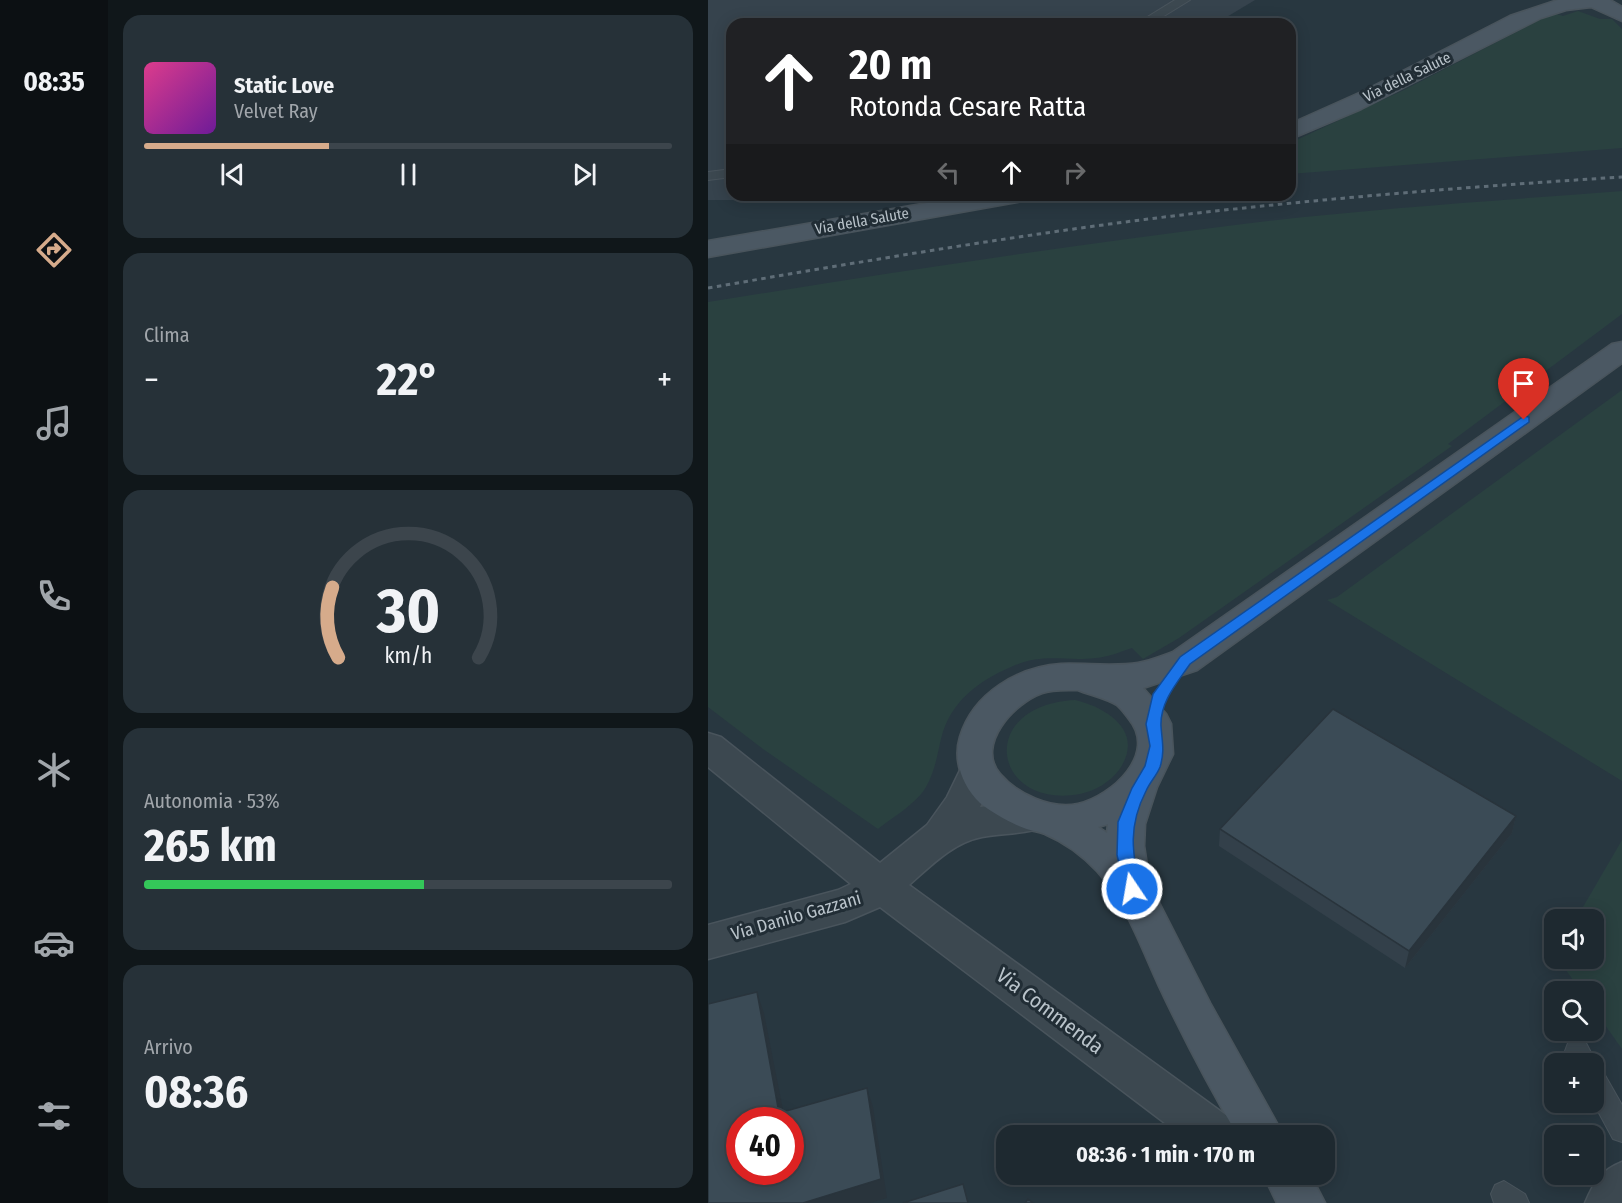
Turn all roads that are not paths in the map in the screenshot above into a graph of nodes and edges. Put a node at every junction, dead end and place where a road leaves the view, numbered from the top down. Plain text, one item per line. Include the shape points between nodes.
1 (1184, 0) edge
2 (1537, 0) edge
3 (1590, 1) edge
4 (1622, 15) edge
5 (1152, 18) edge
6 (1522, 18) junction
7 (1296, 129) edge
8 (726, 174) edge
9 (708, 176) edge
10 (983, 201) edge
11 (708, 249) edge
12 (1622, 350) edge
13 (1185, 661) junction
14 (1081, 677) junction
15 (1153, 724) junction
16 (708, 747) edge
17 (978, 770) junction
18 (1139, 788) junction
19 (1042, 818) junction
20 (939, 836) junction
21 (881, 886) junction
22 (1132, 889) junction
23 (708, 942) edge
24 (1604, 1098) edge
25 (1203, 1125) edge
26 (1255, 1125) edge
27 (1622, 1130) edge
28 (1622, 1184) edge
29 (1291, 1185) edge
30 (1302, 1203) edge
31 (1608, 1203) edge

1 - 5 lane
2 - 6 street, Via della Salute
3 - 4 street
3 - 6 street, Via della Salute via 1564,4
6 - 7 street, Via della Salute
8 - 9 lane
10 - 11 street, Via della Salute
12 - 13 street
13 - 14 street via 1139,676
13 - 15 street via 1160,694
14 - 15 street via 1126,692 1142,706
14 - 17 street via 1029,684 1001,701 989,712 978,732
15 - 18 street via 1157,746 1152,767
16 - 21 street, Via Commenda
17 - 19 street via 987,786 1003,801
17 - 20 street via 962,806
18 - 19 street via 1101,813 1077,819
18 - 22 street via 1127,816 1124,836
19 - 20 street via 979,822
19 - 22 street via 1093,844
20 - 21 street
21 - 23 street, Via Danilo Gazzani via 845,905
21 - 25 street, Via Commenda
22 - 26 street via 1215,1057
24 - 27 lane
28 - 31 street
29 - 30 street

